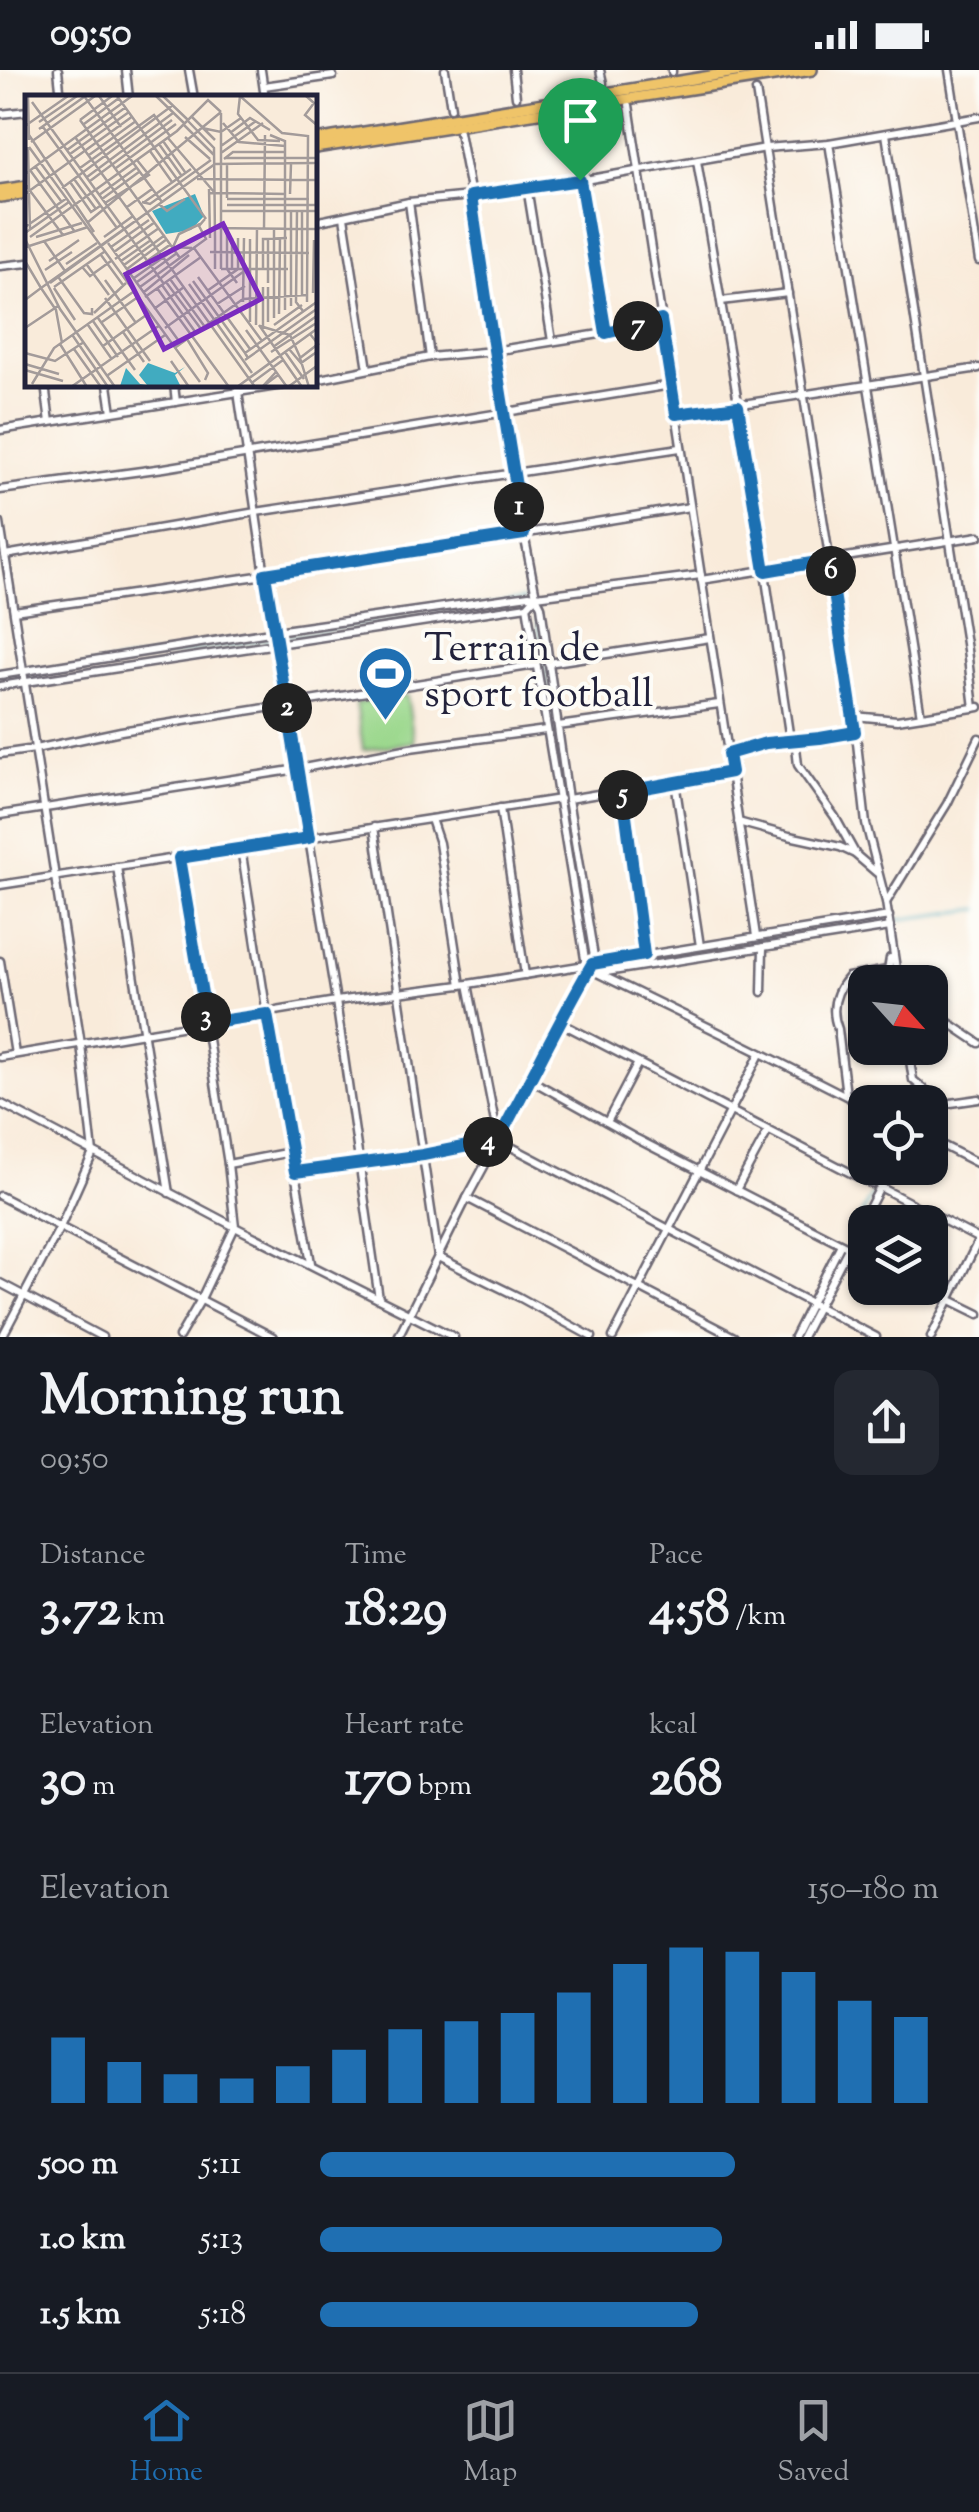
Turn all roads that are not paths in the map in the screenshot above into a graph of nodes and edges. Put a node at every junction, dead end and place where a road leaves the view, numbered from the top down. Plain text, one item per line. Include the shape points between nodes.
1 (58, 70) edge
2 (126, 70) edge
3 (189, 70) edge
4 (262, 70) edge
5 (446, 70) edge
6 (513, 70) edge
7 (600, 70) edge
8 (748, 70) edge
9 (812, 70) edge
10 (949, 70) edge
11 (332, 76) dead end
12 (602, 83) dead end
13 (264, 86) junction
14 (756, 91) dead end
15 (61, 95) edge
16 (129, 95) edge
17 (193, 95) edge
18 (265, 95) edge
19 (516, 97) dead end
20 (628, 105) dead end
21 (451, 108) dead end
22 (25, 111) edge
23 (0, 114) edge
24 (979, 117) edge
25 (957, 121) junction
26 (459, 132) dead end
27 (886, 134) junction
28 (318, 140) edge
29 (830, 143) junction
30 (318, 148) edge
31 (766, 148) junction
32 (697, 161) junction
33 (638, 169) junction
34 (580, 180) junction
35 (528, 187) junction
36 (25, 190) edge
37 (0, 194) edge
38 (471, 196) junction
39 (408, 202) junction
40 (344, 217) junction
41 (318, 221) edge
42 (979, 261) edge
43 (25, 264) edge
44 (0, 266) edge
45 (788, 293) junction
46 (721, 301) junction
47 (661, 320) junction
48 (606, 333) junction
49 (552, 341) junction
50 (492, 351) junction
51 (430, 357) junction
52 (979, 368) edge
53 (368, 369) junction
54 (924, 378) junction
55 (318, 379) edge
56 (672, 385) junction
57 (869, 386) junction
58 (45, 388) edge
59 (108, 388) edge
60 (174, 388) edge
61 (237, 389) edge
62 (803, 394) junction
63 (176, 402) junction
64 (738, 406) junction
65 (112, 412) junction
66 (506, 412) junction
67 (676, 414) junction
68 (50, 422) junction
69 (0, 430) edge
70 (680, 448) junction
71 (248, 454) junction
72 (514, 474) junction
73 (0, 490) edge
74 (690, 507) junction
75 (256, 512) junction
76 (0, 523) edge
77 (524, 534) junction
78 (979, 536) edge
79 (949, 541) junction
80 (896, 550) junction
81 (5, 555) junction
82 (829, 560) junction
83 (765, 571) junction
84 (265, 574) junction
85 (701, 577) junction
86 (536, 596) junction
87 (527, 606) junction
88 (14, 611) junction
89 (277, 638) junction
90 (710, 638) junction
91 (548, 663) junction
92 (536, 666) junction
93 (0, 675) edge
94 (24, 677) junction
95 (0, 686) edge
96 (719, 704) junction
97 (287, 705) junction
98 (976, 708) edge
99 (854, 716) junction
100 (921, 716) junction
101 (558, 726) junction
102 (546, 730) junction
103 (855, 732) junction
104 (979, 738) edge
105 (790, 740) junction
106 (35, 749) junction
107 (0, 754) edge
108 (728, 754) junction
109 (298, 769) junction
110 (731, 772) junction
111 (675, 782) junction
112 (623, 792) junction
113 (564, 799) junction
114 (44, 808) junction
115 (500, 808) junction
116 (0, 815) edge
117 (431, 819) junction
118 (738, 822) junction
119 (374, 827) junction
120 (309, 838) junction
121 (241, 848) junction
122 (856, 855) junction
123 (179, 858) junction
124 (117, 866) junction
125 (880, 876) junction
126 (55, 877) junction
127 (0, 884) edge
128 (886, 902) junction
129 (889, 916) junction
130 (890, 927) junction
131 (756, 936) junction
132 (700, 946) junction
133 (763, 948) junction
134 (892, 948) junction
135 (644, 955) junction
136 (0, 961) edge
137 (591, 965) junction
138 (895, 965) edge
139 (598, 973) junction
140 (525, 975) junction
141 (464, 984) junction
142 (762, 992) dead end
143 (397, 993) junction
144 (336, 1001) junction
145 (267, 1014) junction
146 (558, 1022) junction
147 (948, 1022) edge
148 (207, 1023) junction
149 (143, 1034) junction
150 (81, 1044) junction
151 (979, 1044) edge
152 (16, 1054) junction
153 (760, 1054) junction
154 (0, 1056) edge
155 (638, 1062) junction
156 (531, 1080) junction
157 (846, 1096) joint
158 (979, 1099) edge
159 (948, 1102) edge
160 (0, 1104) edge
161 (730, 1111) junction
162 (607, 1122) junction
163 (768, 1130) junction
164 (498, 1140) junction
165 (948, 1148) edge
166 (292, 1152) junction
167 (94, 1153) junction
168 (423, 1155) junction
169 (228, 1164) junction
170 (360, 1164) junction
171 (979, 1164) edge
172 (699, 1170) junction
173 (295, 1172) junction
174 (876, 1186) junction
175 (736, 1190) junction
176 (169, 1193) junction
177 (0, 1196) edge
178 (467, 1198) junction
179 (235, 1227) junction
180 (60, 1228) junction
181 (669, 1230) junction
182 (845, 1246) junction
183 (848, 1248) edge
184 (438, 1257) junction
185 (312, 1264) junction
186 (0, 1282) edge
187 (638, 1289) junction
188 (24, 1295) junction
189 (379, 1298) junction
190 (950, 1300) junction
191 (200, 1301) junction
192 (815, 1305) junction
193 (410, 1314) junction
194 (979, 1314) edge
195 (871, 1336) edge
196 (2, 1337) edge
197 (102, 1337) edge
198 (179, 1337) edge
199 (273, 1337) edge
200 (398, 1337) edge
201 (454, 1337) edge
202 (592, 1337) edge
203 (613, 1337) edge
204 (734, 1337) edge
205 (794, 1337) edge
206 (802, 1337) edge
207 (930, 1337) edge

1 - 15 street
2 - 16 street
3 - 17 street
4 - 13 street
5 - 21 street
6 - 19 street
7 - 12 street
8 - 28 main road
9 - 30 main road
10 - 25 street
11 - 13 street
13 - 18 street
14 - 31 street
20 - 33 street
22 - 23 street
24 - 25 street
25 - 27 street
25 - 42 street
26 - 38 street
27 - 29 street
27 - 54 street
29 - 31 street
29 - 57 street
31 - 32 street
31 - 45 street
32 - 33 street
32 - 46 street
33 - 34 street
33 - 47 street
34 - 35 street
34 - 48 street
35 - 38 street
35 - 49 street
36 - 37 main road
38 - 39 street
38 - 50 street
39 - 40 street
39 - 51 street
40 - 41 street
40 - 53 street
43 - 44 street
45 - 46 street
45 - 62 street
46 - 64 street
47 - 48 street
47 - 56 street
48 - 49 street
49 - 50 street
50 - 51 street
50 - 66 street
51 - 53 street
52 - 54 street
53 - 55 street
54 - 57 street
54 - 79 street
56 - 66 street
56 - 67 street
57 - 62 street
57 - 80 street
58 - 68 street
59 - 65 street
60 - 63 street
61 - 63 street
61 - 71 street
62 - 64 street
62 - 82 street
63 - 65 street
64 - 67 street
64 - 83 street
65 - 68 street
66 - 71 street
66 - 72 street
67 - 70 street
68 - 69 street
70 - 72 street
70 - 74 street
71 - 73 street
71 - 75 street
72 - 75 street
72 - 77 street
74 - 77 street
74 - 85 street
75 - 81 street
75 - 84 street
76 - 81 street
77 - 84 street
77 - 86 street
78 - 79 street
79 - 80 street
79 - 98 street
80 - 82 street
80 - 100 street
81 - 88 street
82 - 83 street
82 - 99 street
83 - 85 street
83 - 105 street
84 - 88 street
84 - 89 street
85 - 86 street
85 - 90 street
86 - 87 street
86 - 89 street
86 - 91 street
87 - 89 street
87 - 92 street
88 - 94 street
89 - 94 street
89 - 94 street
89 - 97 street
90 - 91 street
90 - 96 street
91 - 101 street
92 - 97 street
92 - 102 street
93 - 94 street
94 - 95 street
94 - 106 street
96 - 101 street
96 - 108 street
97 - 106 street
97 - 109 street
98 - 100 street
99 - 100 street
99 - 103 street
101 - 113 street
102 - 109 street
102 - 113 street
103 - 105 street
103 - 125 street
104 - 128 street
105 - 108 street
105 - 122 street via 798,764
106 - 107 street
106 - 114 street
108 - 110 street
109 - 114 street
109 - 120 street
110 - 111 street
110 - 118 street
111 - 112 street
111 - 132 street
112 - 113 street
112 - 135 street
113 - 115 street
113 - 137 street
114 - 116 street
114 - 126 street
115 - 117 street
115 - 140 street
117 - 119 street
117 - 141 street
118 - 122 street
118 - 131 street
119 - 120 street
119 - 143 street
120 - 121 street
120 - 144 street
121 - 123 street
121 - 145 street
122 - 125 street
123 - 124 street
123 - 148 street
124 - 126 street
124 - 149 street
125 - 128 street
126 - 127 street
126 - 150 street
128 - 129 street
129 - 130 street
129 - 131 street
130 - 133 street
130 - 134 street
131 - 132 street
132 - 135 street
133 - 139 street
133 - 142 street
134 - 138 street
134 - 157 street via 888,970 848,977 835,993
135 - 137 street
136 - 152 street
137 - 139 street
137 - 140 street
137 - 146 street
139 - 153 street
140 - 141 street
141 - 143 street
141 - 164 street
143 - 144 street
143 - 168 street
144 - 145 street
144 - 170 street
145 - 148 street
145 - 166 street
146 - 155 street
146 - 156 street
147 - 151 street
148 - 149 street
148 - 169 street
149 - 150 street
149 - 176 street
150 - 152 street
150 - 167 street
152 - 154 street
153 - 157 street
153 - 161 street
155 - 161 street
155 - 162 street
156 - 162 street
156 - 164 street
158 - 159 street
160 - 167 street
161 - 163 street
161 - 172 street
162 - 172 street
163 - 174 street
163 - 175 street
164 - 168 street
164 - 178 street
164 - 181 street
165 - 171 street
166 - 169 street
166 - 173 street
167 - 176 street
167 - 180 street
168 - 170 street
168 - 184 street
169 - 179 street
170 - 173 street
170 - 189 street
172 - 175 street
172 - 181 street
173 - 185 street
174 - 182 street
174 - 190 street via 979,1239
175 - 182 street
176 - 179 street
177 - 180 street
178 - 184 street
178 - 187 street
179 - 185 street
179 - 191 street
180 - 188 street
180 - 191 street
181 - 187 street
181 - 192 street
182 - 183 street
182 - 192 street
184 - 193 street
184 - 202 street
185 - 189 street
186 - 188 street
187 - 203 street
187 - 204 street
188 - 196 street
188 - 197 street
189 - 193 street
190 - 194 street
190 - 207 street
191 - 198 street
191 - 199 street
192 - 195 street
192 - 205 street
192 - 206 street
193 - 200 street
193 - 201 street

